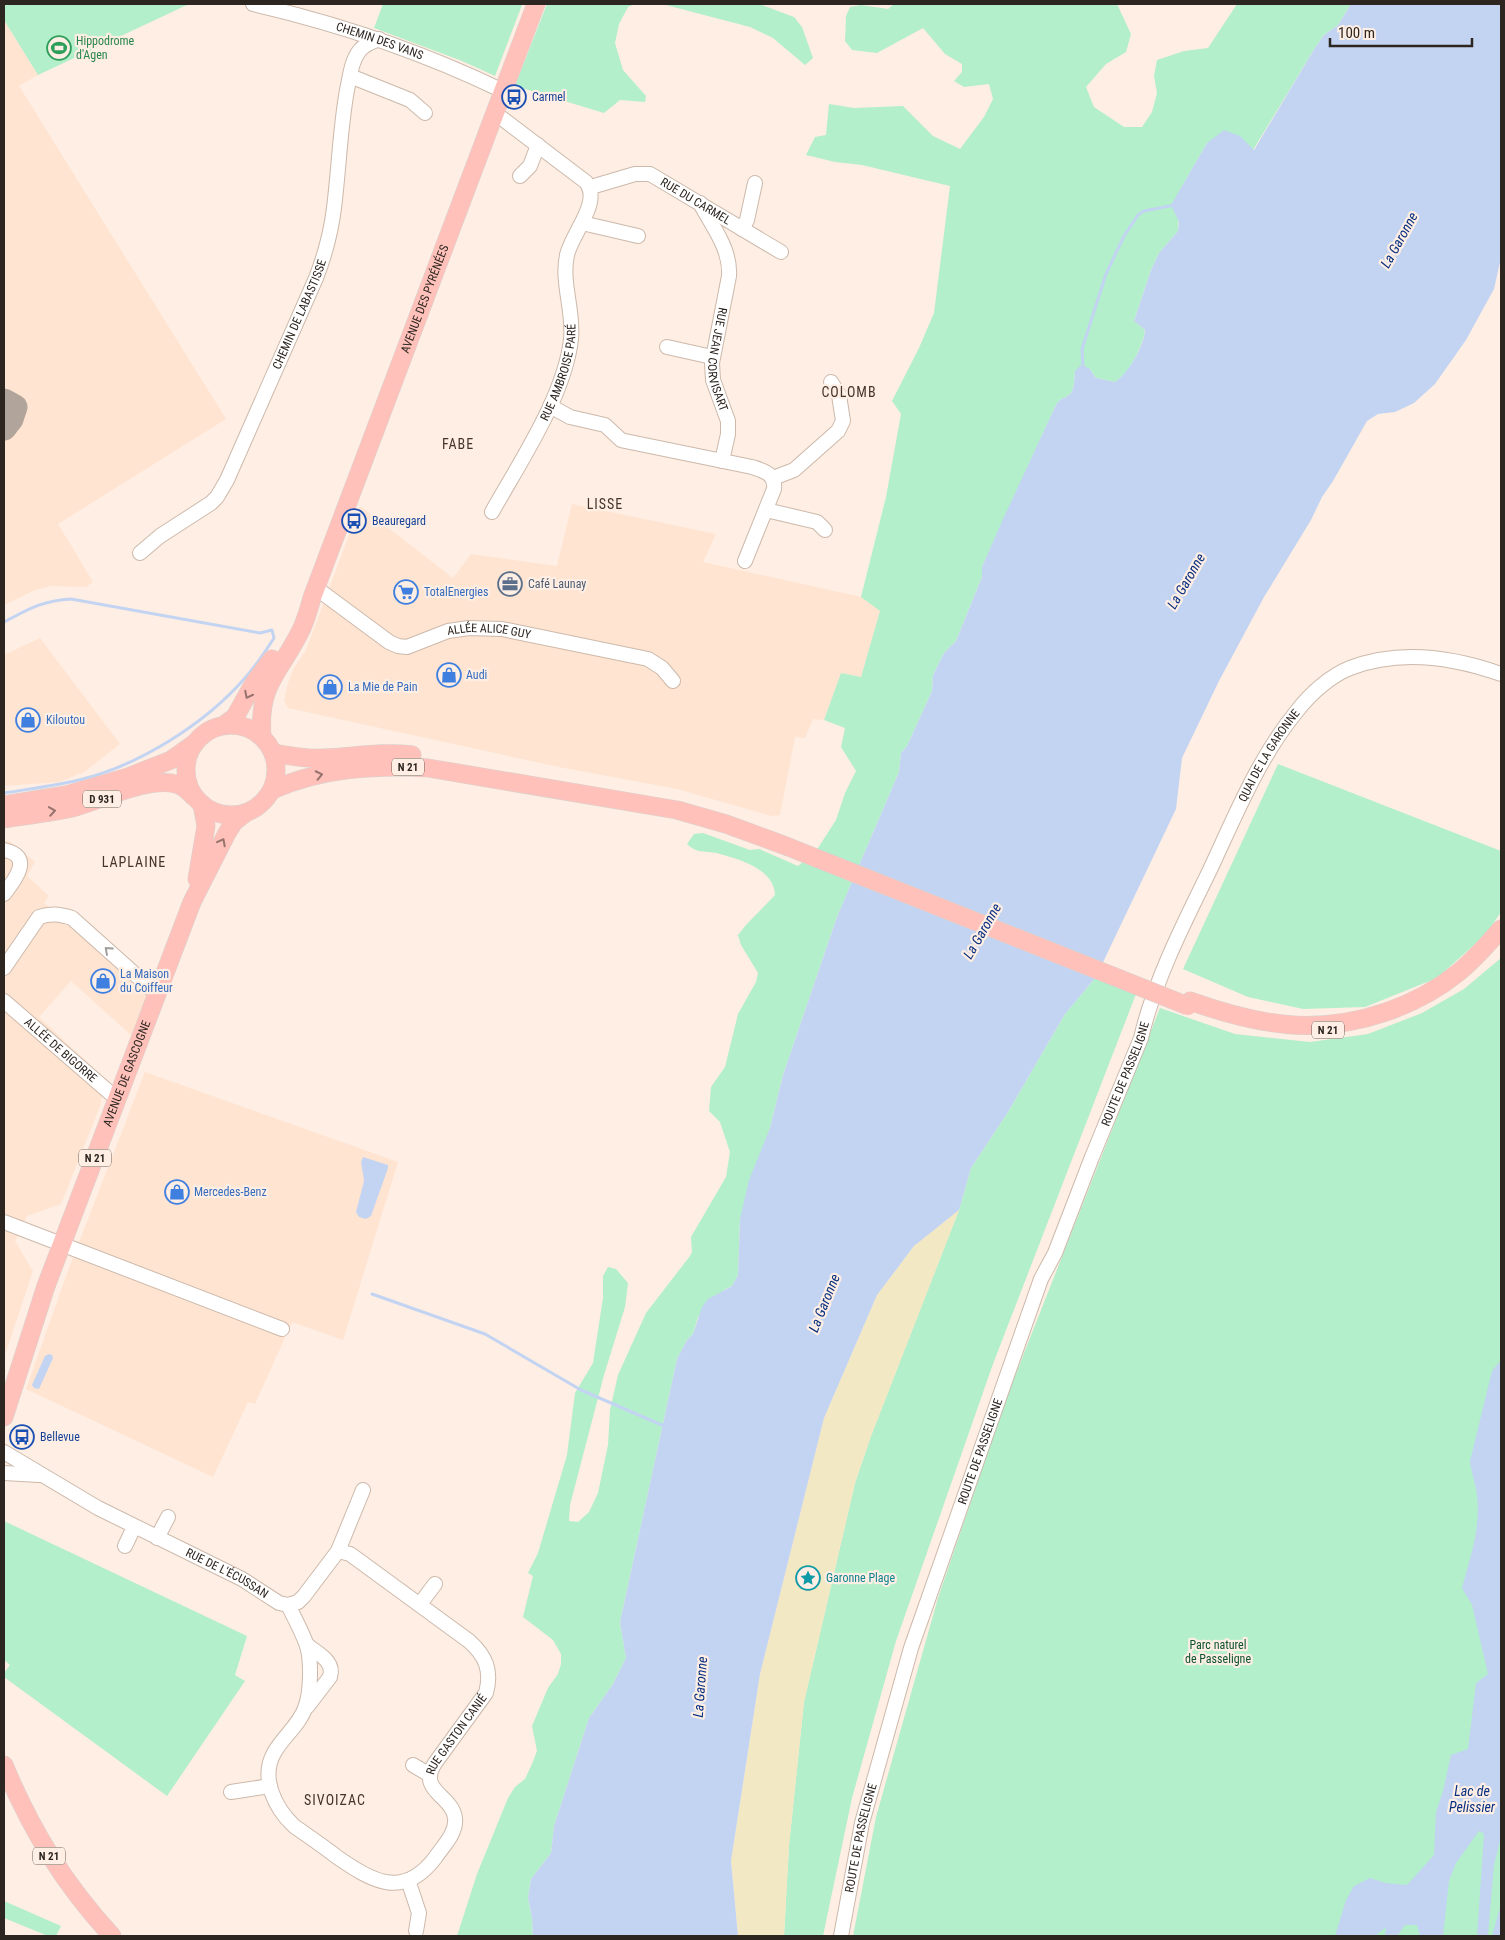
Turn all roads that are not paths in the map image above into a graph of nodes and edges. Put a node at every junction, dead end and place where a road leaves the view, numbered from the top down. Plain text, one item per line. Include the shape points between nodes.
1 (253, 4) edge
2 (536, 4) edge
3 (379, 39) junction
4 (350, 76) junction
5 (504, 91) junction
6 (425, 113) dead end
7 (495, 113) junction
8 (538, 145) junction
9 (520, 176) dead end
10 (755, 183) dead end
11 (591, 187) junction
12 (700, 204) junction
13 (582, 223) junction
14 (742, 229) junction
15 (638, 236) dead end
16 (781, 252) dead end
17 (667, 347) dead end
18 (712, 357) junction
19 (831, 382) dead end
20 (550, 406) junction
21 (722, 461) junction
22 (773, 478) junction
23 (766, 510) junction
24 (492, 512) dead end
25 (825, 530) dead end
26 (140, 553) dead end
27 (745, 561) dead end
28 (314, 591) junction
29 (1474, 665) junction
30 (1501, 665) edge
31 (1501, 674) edge
32 (673, 681) dead end
33 (224, 725) junction
34 (262, 736) junction
35 (195, 742) junction
36 (274, 753) junction
37 (272, 790) junction
38 (199, 801) junction
39 (4, 805) edge
40 (244, 814) junction
41 (4, 819) edge
42 (788, 844) junction
43 (4, 850) edge
44 (4, 894) edge
45 (192, 902) junction
46 (1501, 929) edge
47 (1501, 941) edge
48 (4, 968) edge
49 (1161, 979) joint
50 (157, 994) junction
51 (4, 1001) edge
52 (1189, 1003) junction
53 (117, 1099) junction
54 (4, 1222) edge
55 (62, 1244) junction
56 (282, 1329) dead end
57 (4, 1417) edge
58 (4, 1452) edge
59 (4, 1473) edge
60 (42, 1475) junction
61 (363, 1490) dead end
62 (168, 1517) dead end
63 (134, 1527) junction
64 (157, 1538) junction
65 (125, 1546) dead end
66 (338, 1551) junction
67 (434, 1584) dead end
68 (420, 1604) junction
69 (288, 1605) junction
70 (306, 1645) junction
71 (305, 1710) junction
72 (4, 1764) edge
73 (413, 1765) dead end
74 (430, 1775) junction
75 (270, 1786) junction
76 (231, 1792) dead end
77 (408, 1880) junction
78 (416, 1931) dead end
79 (112, 1936) edge
80 (841, 1936) edge

1 - 3 street, CHEMIN DES VANS
2 - 5 main road, AVENUE DES PYRÉNÉES
3 - 4 street, CHEMIN DE LABASTISSE via 360,50
3 - 5 street, CHEMIN DES VANS via 463,71
4 - 6 street via 410,100
4 - 26 street, CHEMIN DE LABASTISSE via 342,120 334,208 316,278 222,490 210,503
5 - 7 main road, AVENUE DES PYRÉNÉES
7 - 8 street
7 - 28 main road, AVENUE DES PYRÉNÉES
8 - 9 street via 530,166
8 - 11 street
10 - 14 street, RUE DU CARMEL
11 - 12 street, RUE DU CARMEL via 643,173
11 - 13 street, RUE AMBROISE PARÉ via 592,195
12 - 14 street, RUE DU CARMEL
12 - 18 street, RUE JEAN CORVISART via 726,251 730,265
13 - 15 street
13 - 20 street, RUE AMBROISE PARÉ via 570,244 565,268 572,312 569,353
14 - 16 street, RUE DU CARMEL
17 - 18 street
18 - 21 street, RUE JEAN CORVISART via 713,380 728,420
19 - 22 street via 839,395 843,421 838,431 794,470
20 - 21 street via 570,417 605,425 621,440
20 - 24 street, RUE AMBROISE PARÉ
21 - 22 street via 764,471
22 - 23 street via 774,489
23 - 25 street via 816,522
23 - 27 street
28 - 32 street, ALLÉE ALICE GUY via 398,646 407,647 455,630 502,629 648,660 662,668
28 -> 33 main road, AVENUE DES PYRÉNÉES via 242,707
28 - 34 main road, AVENUE DES PYRÉNÉES via 301,632 265,695 260,717
29 - 30 street, QUAI DE LA GARONNE
29 - 31 street, QUAI DE LA GARONNE
29 - 49 street, QUAI DE LA GARONNE via 1410,656 1386,659 1349,668 1312,694 1284,728 1261,766
33 - 34 main road via 244,727
33 - 35 main road via 208,731
34 - 36 main road
35 - 38 main road via 188,755 186,770 188,784
35 - 39 main road, D 931 via 171,760 128,777 66,795
36 - 37 main road via 277,765
36 - 42 main road, N 21 via 297,758 383,754 432,758 483,771 676,804
37 - 40 main road via 261,804
37 -> 42 main road, N 21 via 296,779 341,770 398,766 428,768 677,810
38 - 40 main road via 215,812
41 -> 38 main road, D 931 via 72,808 162,783 176,784
38 - 45 main road, AVENUE DE GASCOGNE / N 21 via 206,826
45 -> 40 main road, AVENUE DE GASCOGNE / N 21 via 227,832
42 - 52 main road, N 21, bridge
43 - 44 street via 17,857 20,869
45 - 50 main road, AVENUE DE GASCOGNE / N 21
46 - 52 main road, N 21 via 1472,961 1443,984 1402,1006 1349,1022 1311,1026 1272,1024
47 - 52 main road, N 21 via 1441,992 1396,1014 1346,1028 1286,1031 1236,1022
50 -> 48 street via 72,918 62,914 39,918
49 - 80 street, ROUTE DE PASSELIGNE via 1141,1038 1055,1253 1041,1280 911,1648 862,1823
50 - 53 main road, AVENUE DE GASCOGNE / N 21
51 - 53 street, ALLÉE DE BIGORRE
53 - 55 main road, AVENUE DE GASCOGNE / N 21
54 - 55 street
55 - 56 street
55 - 57 main road, AVENUE DE GASCOGNE / N 21
58 - 60 street, RUE DE L'ÉCUSSAN
59 - 60 street, RUE DE L'ÉCUSSAN
60 - 63 street, RUE DE L'ÉCUSSAN
61 - 66 street
62 - 64 street
63 - 64 street, RUE DE L'ÉCUSSAN
63 - 65 street
64 - 69 street, RUE DE L'ÉCUSSAN via 233,1574 279,1603
66 - 68 street, RUE GASTON CANIÉ via 350,1554
66 - 69 street via 304,1596
67 - 68 street
68 - 74 street, RUE GASTON CANIÉ via 479,1649 489,1671 486,1694
69 - 70 street
70 - 71 street via 309,1678
70 - 71 street via 329,1662 332,1672
71 - 75 street via 274,1753 270,1765
72 - 79 main road, N 21 via 39,1840 71,1887
73 - 74 street
74 - 77 street, RUE GASTON CANIÉ via 434,1790 454,1812 454,1829 431,1863
75 - 76 street
75 - 77 street via 284,1817 361,1874 375,1881 390,1883
77 - 78 street via 419,1913

